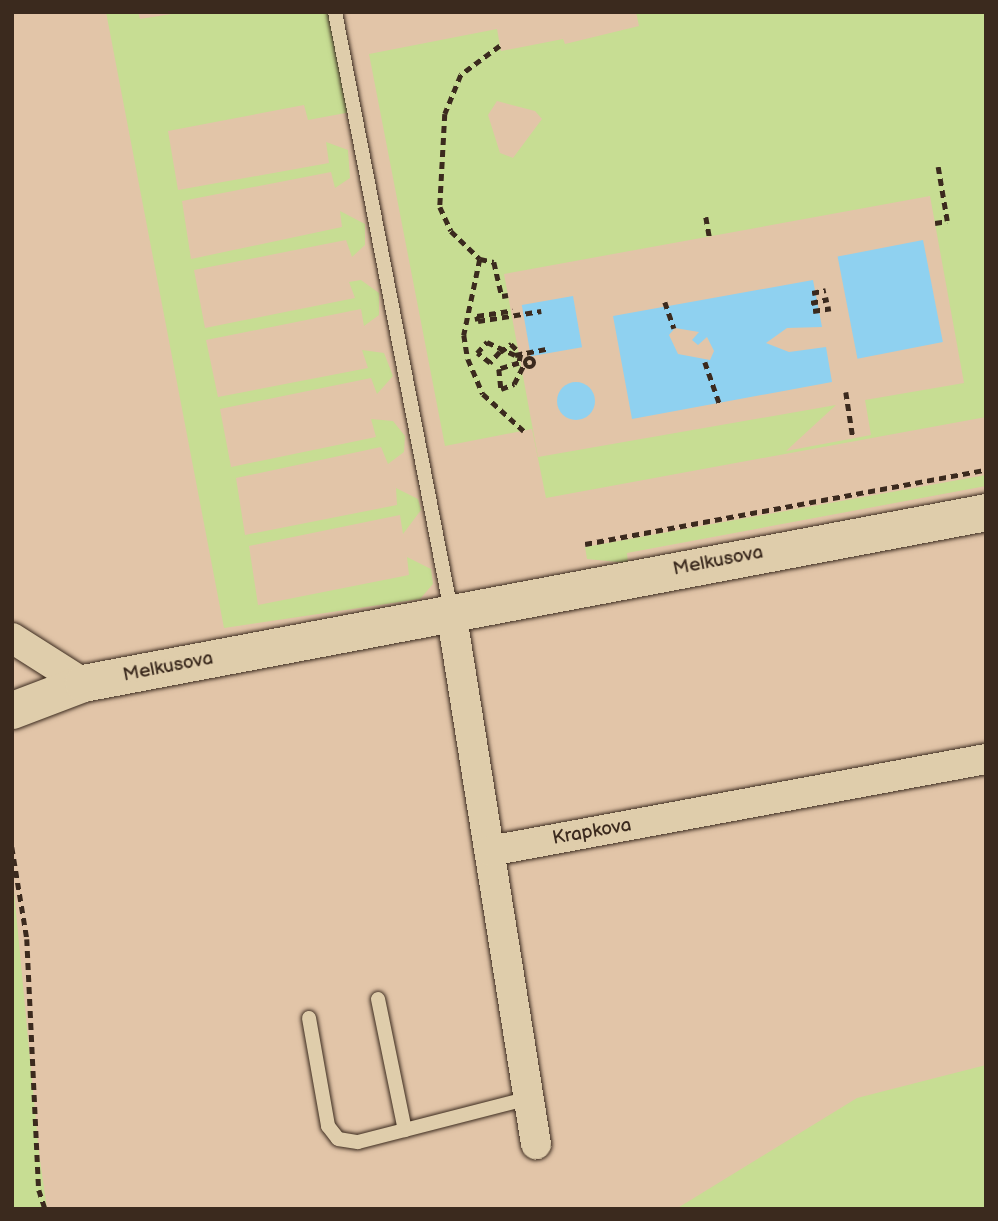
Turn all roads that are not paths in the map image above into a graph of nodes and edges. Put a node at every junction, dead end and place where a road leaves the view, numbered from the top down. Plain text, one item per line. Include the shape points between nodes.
1 (335, 12) edge
2 (986, 512) edge
3 (451, 611) junction
4 (12, 638) edge
5 (83, 684) junction
6 (12, 710) edge
7 (986, 760) edge
8 (489, 851) junction
9 (378, 999) dead end
10 (309, 1018) dead end
11 (529, 1098) junction
12 (405, 1130) junction
13 (536, 1144) dead end

1 - 3 lane
2 - 3 street, Melkusova
3 - 5 street, Melkusova
3 - 8 street
4 - 5 street
5 - 6 street, Melkusova
7 - 8 street, Krapkova
8 - 11 street
9 - 12 lane
10 - 12 lane via 328,1126 338,1139 358,1142
11 - 12 lane
11 - 13 street

